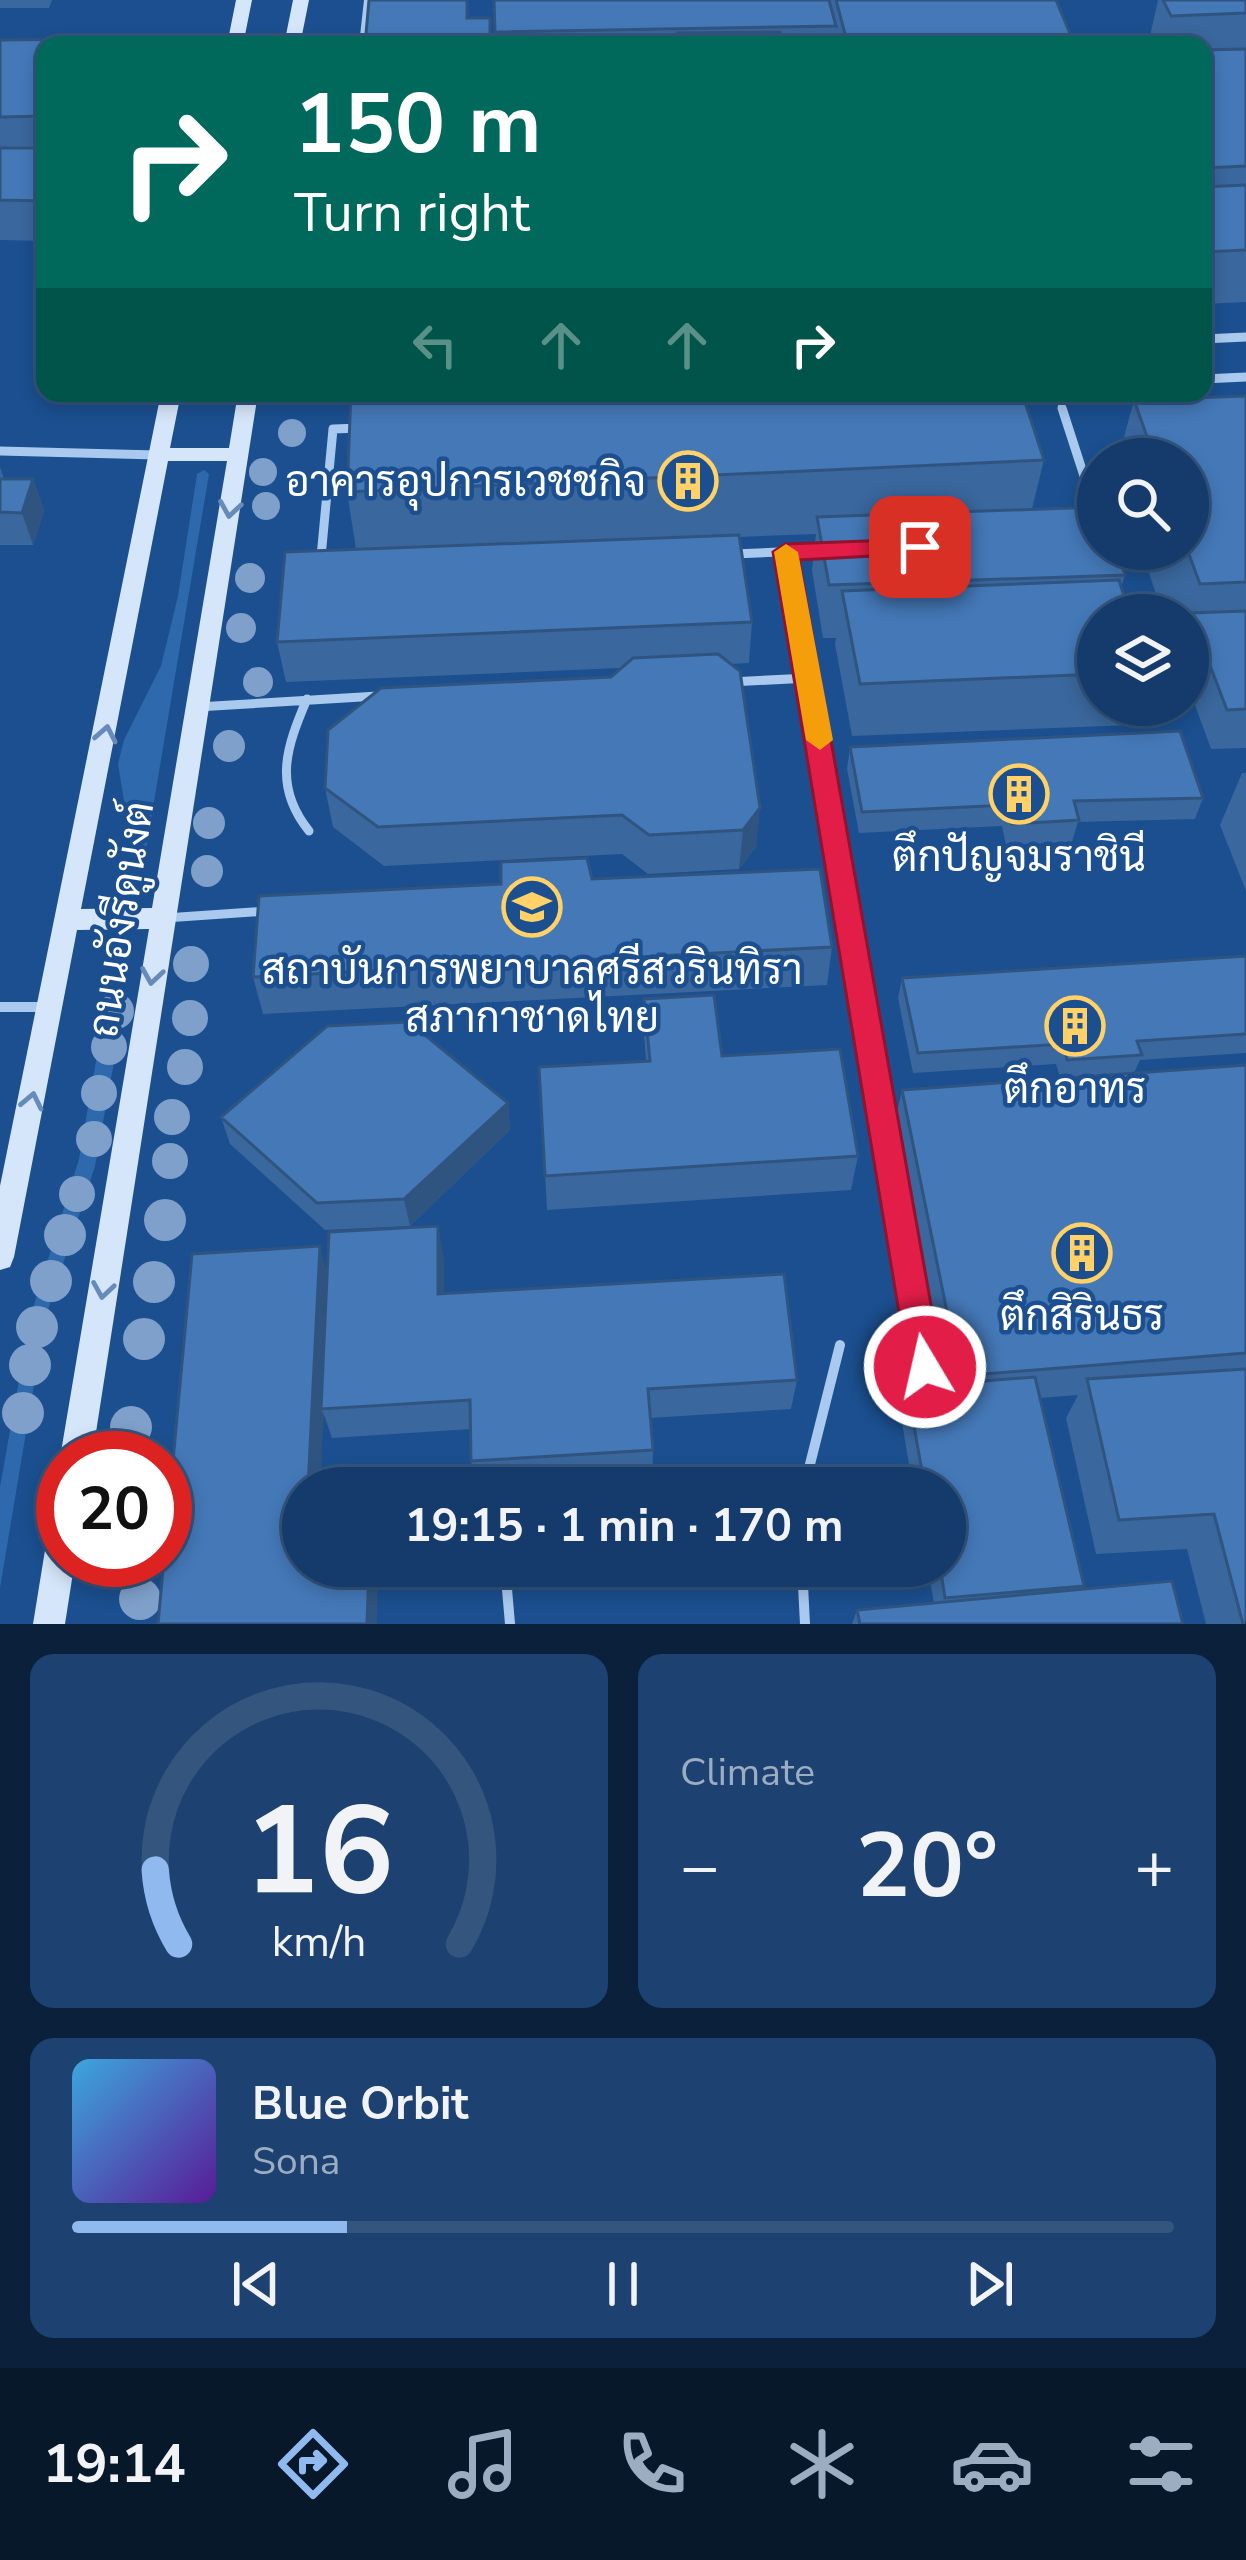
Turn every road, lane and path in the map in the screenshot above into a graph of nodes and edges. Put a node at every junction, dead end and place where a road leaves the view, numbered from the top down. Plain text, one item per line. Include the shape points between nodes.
1 (244, 0) edge
2 (301, 0) edge
3 (367, 0) edge
4 (237, 36) edge
5 (294, 36) edge
6 (363, 36) edge
7 (1246, 337) edge
8 (1212, 339) edge
9 (1246, 377) edge
10 (1212, 379) edge
11 (170, 402) edge
12 (247, 402) edge
13 (1060, 402) edge
14 (380, 427) edge
15 (0, 451) edge
16 (239, 454) junction
17 (1077, 454) edge
18 (161, 455) junction
19 (830, 550) edge
20 (785, 552) junction
21 (716, 554) edge
22 (320, 568) edge
23 (809, 678) junction
24 (713, 682) edge
25 (402, 695) edge
26 (307, 699) junction
27 (197, 707) junction
28 (309, 831) dead end
29 (842, 874) junction
30 (819, 876) edge
31 (285, 910) edge
32 (162, 918) junction
33 (68, 920) junction
34 (0, 1007) edge
35 (51, 1007) junction
36 (0, 1257) edge
37 (839, 1345) dead end
38 (925, 1367) dead end
39 (80, 1431) edge
40 (809, 1467) edge
41 (55, 1587) edge
42 (507, 1587) edge
43 (803, 1587) edge
44 (49, 1624) edge
45 (510, 1624) edge
46 (805, 1624) edge

1 - 4 main road
2 - 5 main road
3 - 6 lane
7 - 8 street
9 - 10 street
11 - 18 main road, ถนนอังรีดูนังต์
12 - 16 main road, ถนนอังรีดูนังต์
13 - 17 lane
14 - 22 lane via 333,429
15 - 18 lane
16 - 18 main road
16 -> 27 main road, ถนนอังรีดูนังต์
33 -> 18 main road, ถนนอังรีดูนังต์
19 - 20 lane
20 - 21 lane
20 - 23 lane
23 - 24 lane
23 - 29 lane
25 - 26 lane
26 - 27 lane
26 - 28 lane via 283,775 287,807
27 - 32 main road, ถนนอังรีดูนังต์
29 - 30 lane
29 - 38 lane
31 - 32 lane
32 - 33 main road
32 -> 39 main road, ถนนอังรีดูนังต์
33 - 35 main road, ถนนอังรีดูนังต์
34 - 35 lane
36 -> 35 main road, ถนนอังรีดูนังต์
37 - 40 lane
41 - 44 main road
42 - 45 lane
43 - 46 lane

